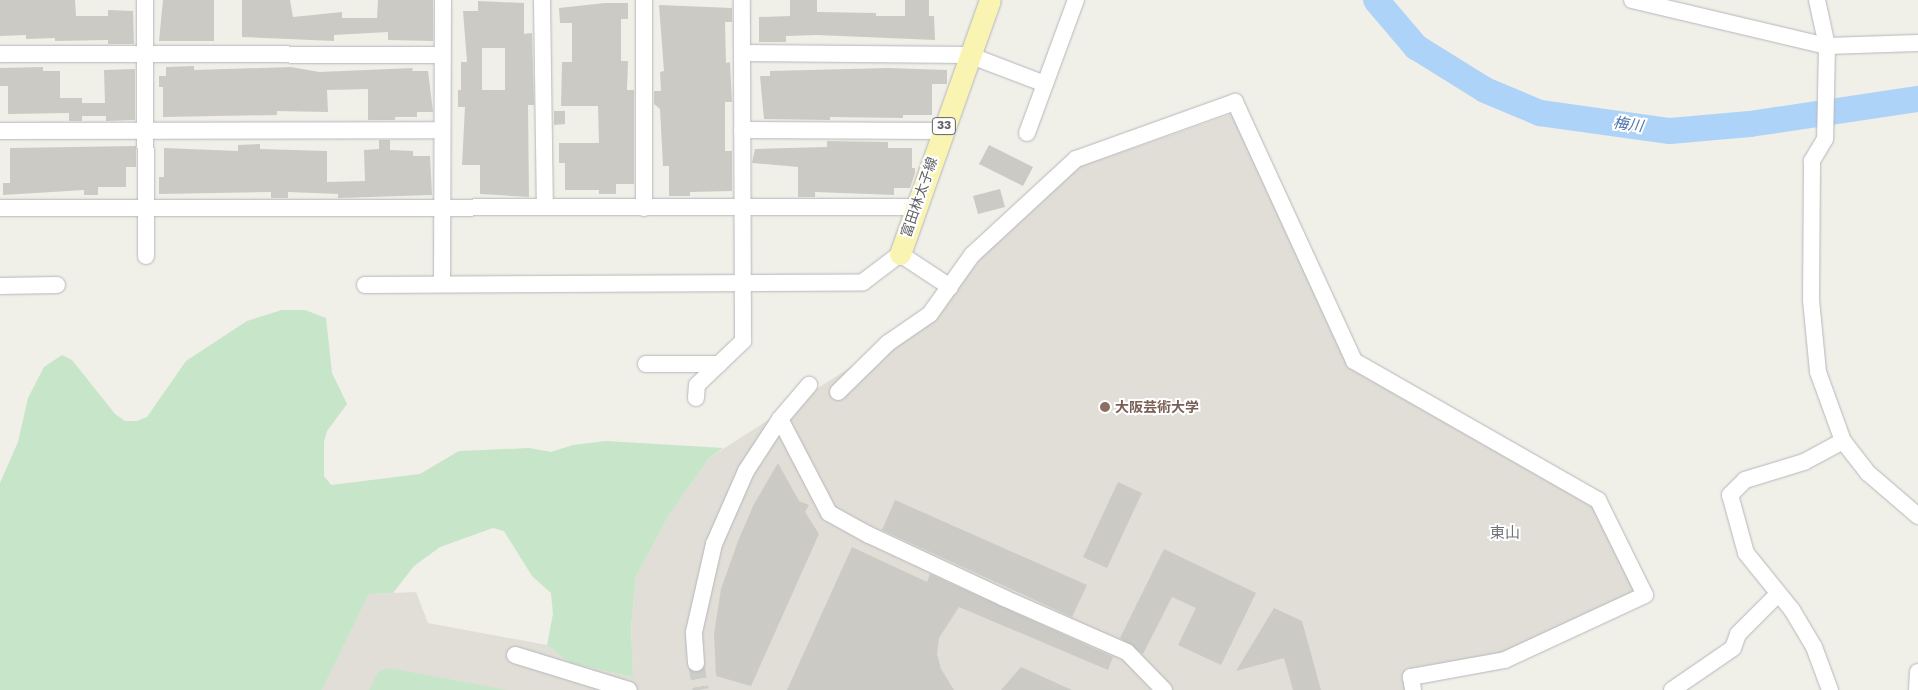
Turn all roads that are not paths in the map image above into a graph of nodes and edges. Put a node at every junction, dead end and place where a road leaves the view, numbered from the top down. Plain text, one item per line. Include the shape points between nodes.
1 (145, 0) edge
2 (443, 0) edge
3 (542, 0) edge
4 (644, 0) edge
5 (742, 0) edge
6 (990, 0) edge
7 (1076, 0) edge
8 (1632, 0) edge
9 (1817, 0) edge
10 (1918, 43) edge
11 (1827, 46) junction
12 (743, 53) junction
13 (0, 54) edge
14 (145, 54) junction
15 (442, 55) junction
16 (969, 55) junction
17 (1045, 84) junction
18 (144, 130) junction
19 (442, 130) junction
20 (742, 130) junction
21 (0, 131) edge
22 (942, 131) junction
23 (1027, 133) dead end
24 (742, 206) junction
25 (442, 207) junction
26 (545, 207) junction
27 (915, 207) junction
28 (0, 208) edge
29 (144, 208) junction
30 (644, 208) junction
31 (900, 254) junction
32 (146, 256) dead end
33 (442, 284) junction
34 (743, 284) junction
35 (56, 285) dead end
36 (365, 285) dead end
37 (0, 286) edge
38 (950, 286) junction
39 (646, 364) dead end
40 (719, 364) junction
41 (810, 386) dead end
42 (838, 392) dead end
43 (696, 398) dead end
44 (780, 419) junction
45 (1842, 441) junction
46 (1918, 516) edge
47 (1777, 595) junction
48 (515, 655) dead end
49 (696, 663) tunnel mouth
50 (1918, 672) edge
51 (630, 690) edge
52 (1164, 690) edge
53 (1413, 690) edge
54 (1672, 690) edge
55 (1830, 690) edge
56 (1917, 690) edge

1 - 14 street
2 - 15 street
3 - 26 street
4 - 30 street
5 - 12 street
6 - 16 main road, 富田林太子線 / 33
7 - 17 street
8 - 11 street
9 - 11 street
10 - 11 street
11 - 45 street via 1825,139 1812,161 1811,300 1818,372
12 - 16 street
12 - 20 street
13 - 14 street
14 - 15 street
14 - 18 street
15 - 19 street
16 - 17 street
16 - 22 main road, 富田林太子線 / 33
17 - 23 street
18 - 19 street
18 - 21 street
18 - 29 street
19 - 25 street
20 - 22 street
20 - 24 street
22 - 27 main road, 富田林太子線 / 33
24 - 27 street
24 - 30 street
24 - 34 street
25 - 26 street
25 - 29 street
25 - 33 street
26 - 30 street
27 - 31 main road, 富田林太子線 / 33
28 - 29 street
29 - 32 street
31 - 34 street via 863,282
31 - 38 street
33 - 34 street
33 - 36 street
34 - 40 street via 744,341
35 - 37 street
38 - 42 street via 930,314 888,343
38 - 53 street via 972,255 1076,158 1235,102 1354,361 1598,500 1645,595 1505,660 1411,677
39 - 40 street
40 - 43 street via 696,385
41 - 44 street
44 - 49 street via 746,471 714,544 694,632
44 - 52 street via 829,513 959,577 1127,652
45 - 46 street via 1868,473
45 - 47 street via 1804,462 1745,480 1730,495 1746,553
47 - 54 street via 1738,634 1733,648
47 - 55 street via 1792,610 1814,647
48 - 51 street
50 - 56 street

